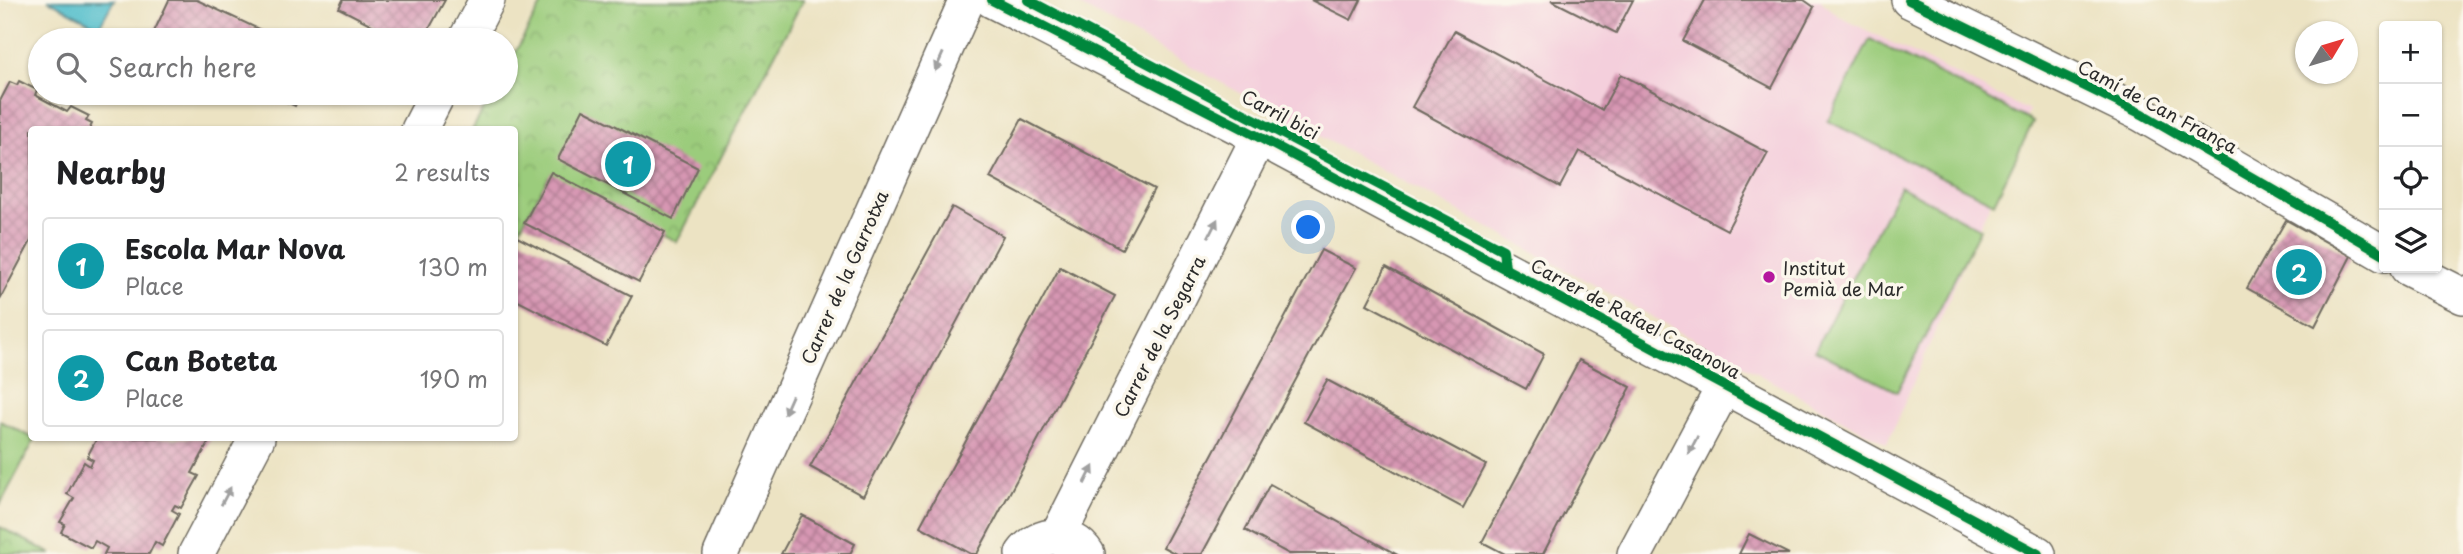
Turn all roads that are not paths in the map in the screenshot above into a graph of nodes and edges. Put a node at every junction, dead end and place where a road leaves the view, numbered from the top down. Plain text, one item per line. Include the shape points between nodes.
1 (487, 0) edge
2 (967, 0) edge
3 (992, 0) edge
4 (1909, 0) edge
5 (472, 28) edge
6 (432, 105) edge
7 (421, 126) edge
8 (1259, 137) junction
9 (2379, 251) edge
10 (2418, 273) edge
11 (2463, 296) edge
12 (1725, 385) junction
13 (255, 441) edge
14 (1058, 536) junction
15 (196, 554) edge
16 (721, 554) edge
17 (1023, 554) edge
18 (1087, 554) edge
19 (1635, 554) edge
20 (2038, 554) edge

1 - 5 street
2 -> 16 street, Carrer de la Garrotxa
3 - 8 street, Carrer de Rafael Casanova
4 - 9 street, Camí de Can França via 2142,114
6 - 7 street
8 - 12 street, Carrer de Rafael Casanova
14 -> 8 street, Carrer de la Segarra
10 - 11 street
12 -> 19 street
12 - 20 street, Carrer de Rafael Casanova
15 -> 13 street
14 - 17 street via 1042,538
14 - 18 street via 1082,545

